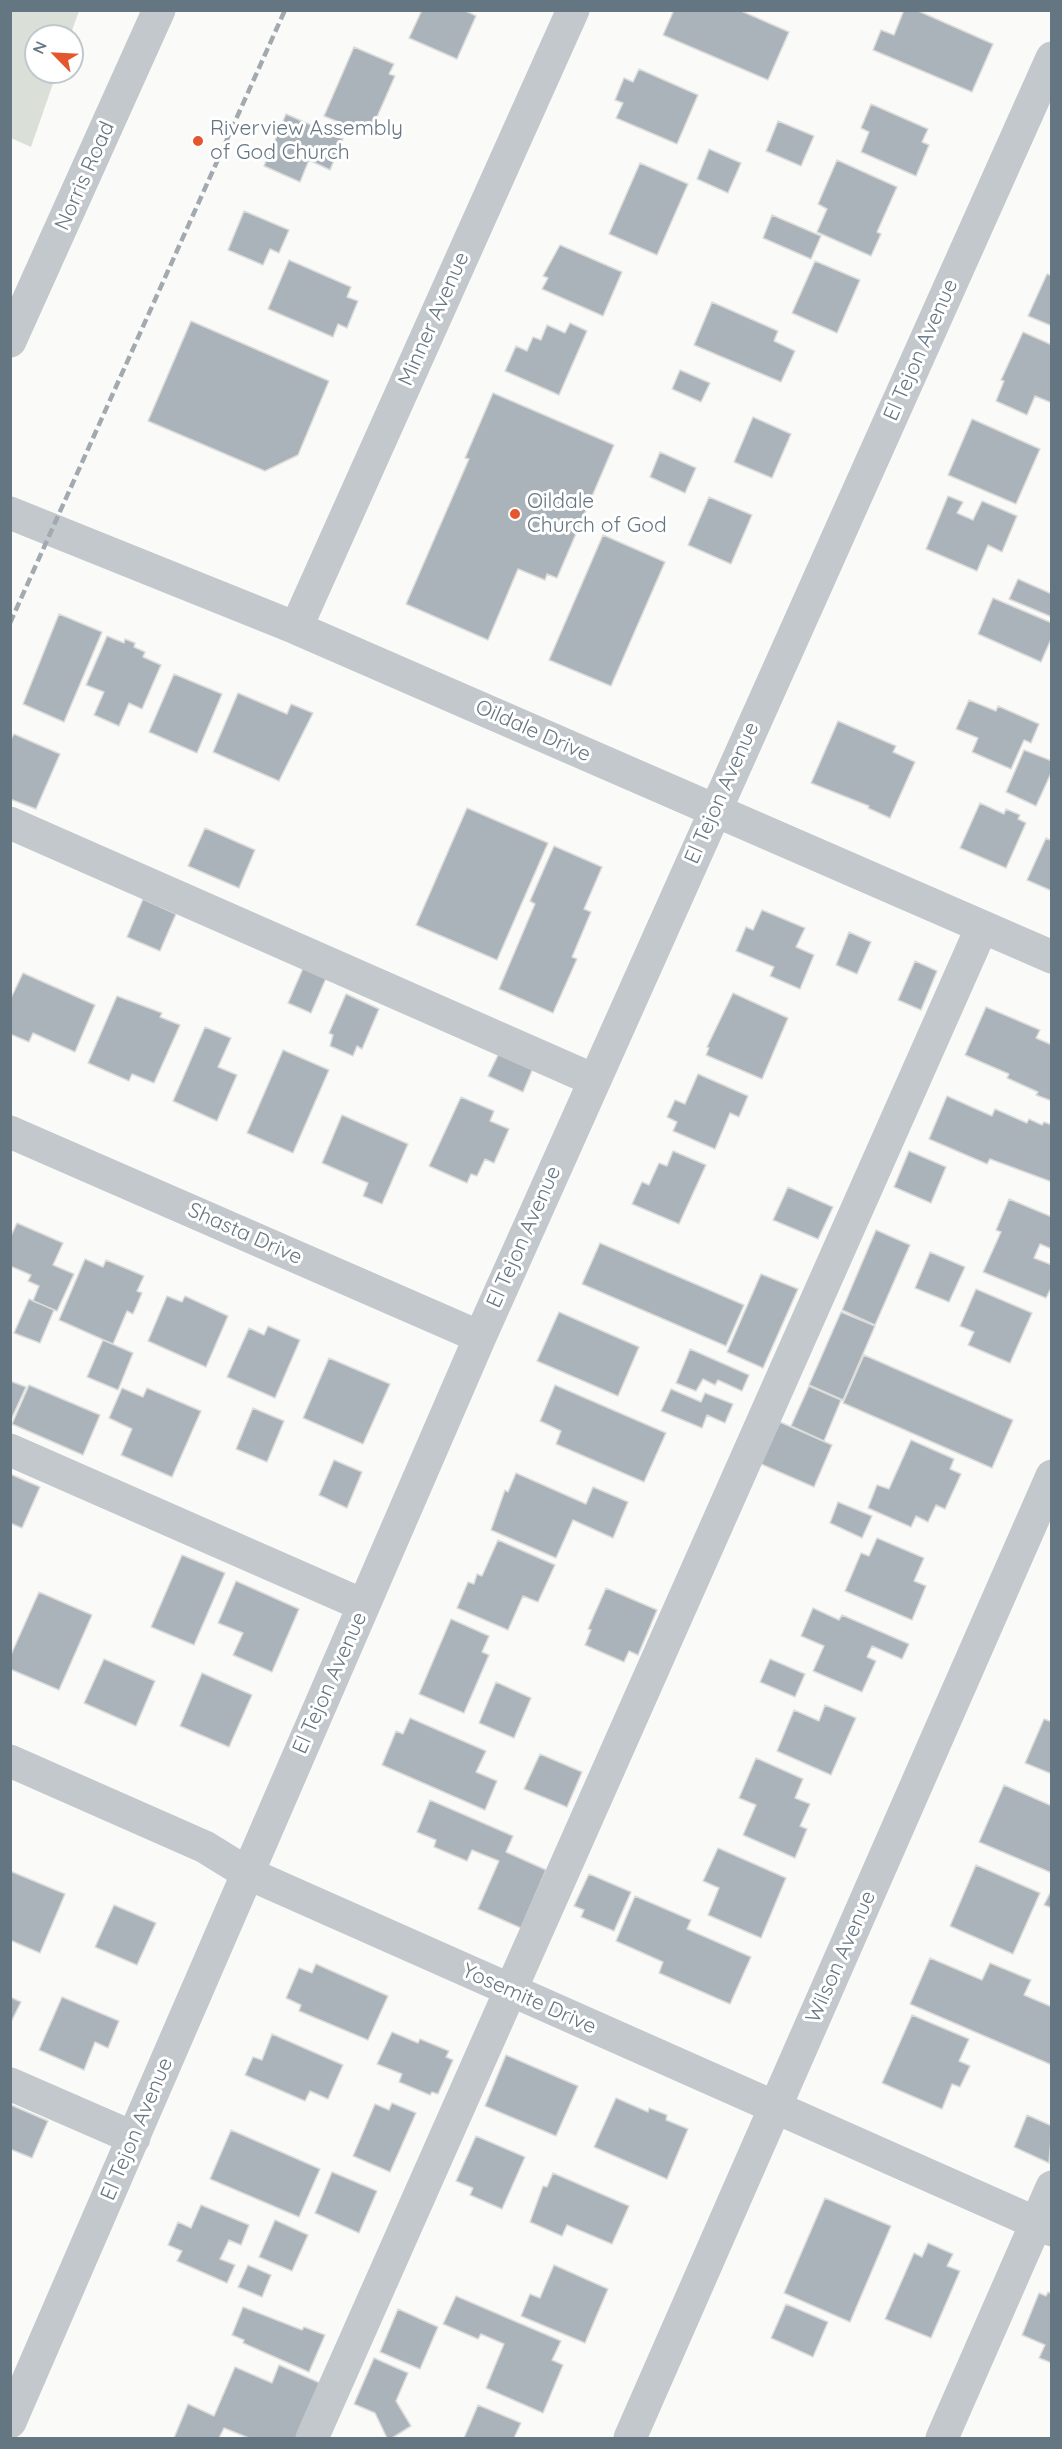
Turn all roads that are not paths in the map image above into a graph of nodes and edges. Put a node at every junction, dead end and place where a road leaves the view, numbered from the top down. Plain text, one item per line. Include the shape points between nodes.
1 (159, 10) edge
2 (573, 10) edge
3 (1052, 58) edge
4 (10, 341) edge
5 (10, 513) edge
6 (296, 628) junction
7 (714, 811) junction
8 (10, 823) edge
9 (982, 927) junction
10 (1052, 957) edge
11 (594, 1080) junction
12 (10, 1132) edge
13 (480, 1337) junction
14 (10, 1450) edge
15 (1052, 1476) edge
16 (363, 1605) junction
17 (10, 1761) edge
18 (247, 1873) junction
19 (509, 1990) junction
20 (10, 2084) edge
21 (775, 2108) junction
22 (134, 2138) junction
23 (1052, 2187) edge
24 (1044, 2226) edge
25 (13, 2409) edge
26 (312, 2439) edge
27 (630, 2439) edge
28 (942, 2439) edge

1 - 4 street, Norris Road
2 - 6 street, Minner Avenue
3 - 7 street, El Tejon Avenue
5 - 6 street, Oildale Drive
6 - 7 street, Oildale Drive
7 - 9 street, Oildale Drive
7 - 11 street, El Tejon Avenue
8 - 11 street
9 - 10 street, Oildale Drive
9 - 19 street
11 - 13 street, El Tejon Avenue
12 - 13 street, Shasta Drive
13 - 16 street, El Tejon Avenue
14 - 16 street
15 - 21 street, Wilson Avenue
16 - 18 street, El Tejon Avenue
17 - 18 street, Yosemite Drive via 205,1847
18 - 19 street, Yosemite Drive
18 - 22 street, El Tejon Avenue
19 - 21 street, Yosemite Drive
19 - 26 street
20 - 22 street
21 - 24 street, Yosemite Drive
21 - 27 street, Wilson Avenue
22 - 25 street, El Tejon Avenue
23 - 24 street
24 - 28 street

